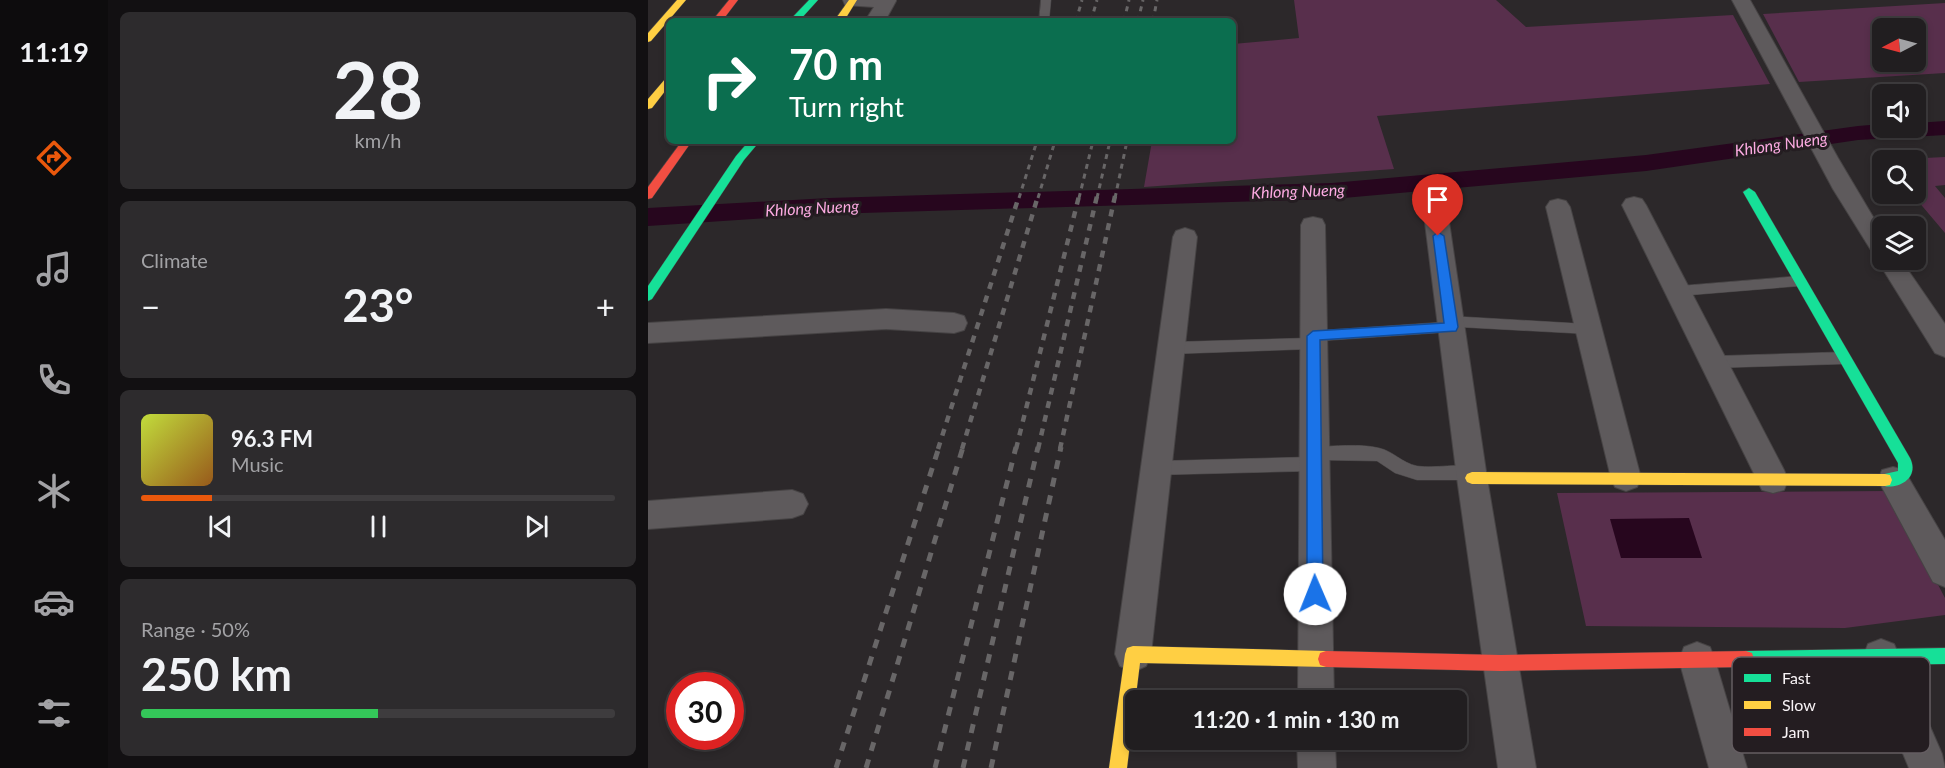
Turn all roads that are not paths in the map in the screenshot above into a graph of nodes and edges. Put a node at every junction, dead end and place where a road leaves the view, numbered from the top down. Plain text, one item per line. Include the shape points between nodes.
1 (682, 0) edge
2 (734, 0) edge
3 (814, 0) edge
4 (1046, 0) edge
5 (1741, 0) edge
6 (852, 1) edge
7 (666, 18) edge
8 (666, 18) edge
9 (719, 18) edge
10 (797, 18) edge
11 (841, 18) edge
12 (877, 18) edge
13 (1044, 18) edge
14 (648, 39) edge
15 (666, 84) edge
16 (648, 106) edge
17 (685, 144) edge
18 (746, 144) edge
19 (752, 144) edge
20 (740, 159) junction
21 (650, 192) edge
22 (1749, 192) dead end
23 (1634, 205) dead end
24 (1558, 207) dead end
25 (1436, 215) dead end
26 (1313, 225) dead end
27 (1872, 235) edge
28 (1185, 237) dead end
29 (1895, 270) edge
30 (1800, 281) junction
31 (1679, 291) junction
32 (648, 296) edge
33 (954, 323) dead end
34 (1450, 324) junction
35 (1588, 329) junction
36 (648, 333) edge
37 (1313, 339) junction
38 (1945, 346) edge
39 (1171, 348) junction
40 (1844, 358) junction
41 (1713, 362) junction
42 (1314, 459) junction
43 (1156, 468) junction
44 (1471, 476) junction
45 (1626, 478) junction
46 (1773, 480) junction
47 (1893, 480) junction
48 (792, 504) dead end
49 (648, 515) edge
50 (1945, 572) edge
51 (1133, 654) junction
52 (1945, 656) edge
53 (1881, 657) edge
54 (1315, 658) junction
55 (1732, 659) edge
56 (1697, 660) junction
57 (1501, 663) junction
58 (1316, 690) edge
59 (1316, 750) edge
60 (1922, 753) edge
61 (1118, 768) edge
62 (1317, 768) edge
63 (1517, 768) edge
64 (1728, 768) edge
65 (1928, 768) edge

1 - 8 main road
2 - 9 main road
3 - 10 main road
4 - 13 lane
5 - 27 street
6 - 11 main road
6 - 12 street via 887,1
7 - 14 main road
15 - 16 main road
17 - 21 main road
18 - 20 main road
19 - 20 main road
20 - 32 main road
22 - 30 main road
23 - 31 street
24 - 35 street
25 - 34 street
26 - 37 street
28 - 39 street
29 - 38 street
30 - 31 lane
30 - 40 main road
31 - 41 street
33 - 36 street via 863,320
34 - 35 lane
34 - 37 lane
34 - 44 street
35 - 45 street
37 - 39 lane
37 - 42 street
39 - 43 street
40 - 41 lane
40 - 47 main road via 1905,462 1905,474
41 - 46 street
42 - 43 lane
42 - 44 lane via 1377,454 1399,467 1423,473
42 - 54 street
43 - 51 street
44 - 45 main road
44 - 57 street
45 - 46 main road
46 - 47 main road
47 - 50 street
48 - 49 street
51 - 54 main road
51 - 61 main road
52 - 53 main road
54 - 57 main road
54 - 58 street
55 - 56 main road
56 - 57 main road
56 - 64 street
57 - 63 street
59 - 62 street
60 - 65 street

